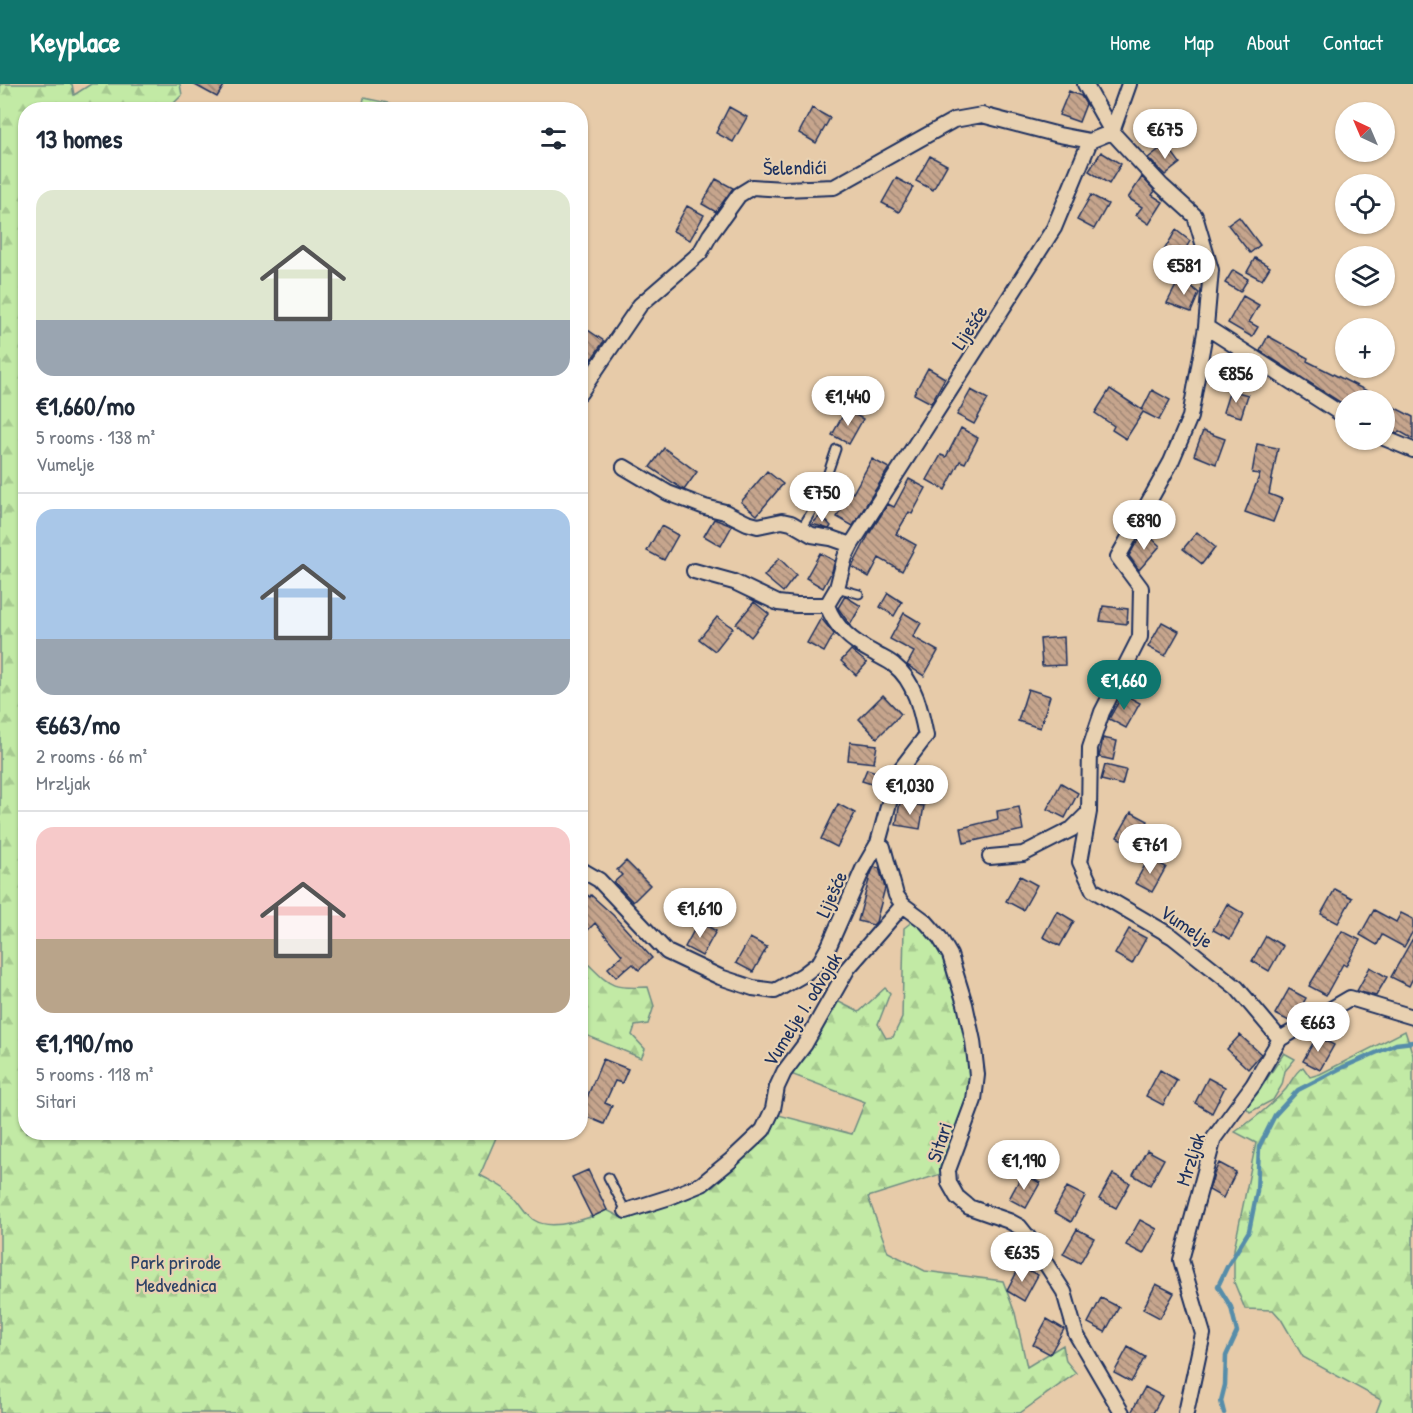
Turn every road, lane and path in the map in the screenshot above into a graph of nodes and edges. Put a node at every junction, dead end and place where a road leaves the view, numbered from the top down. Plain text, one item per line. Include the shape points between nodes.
1 (1085, 84) edge
2 (1129, 84) edge
3 (1112, 132) junction
4 (1090, 141) junction
5 (1206, 327) junction
6 (588, 381) edge
7 (1335, 410) edge
8 (1395, 443) edge
9 (836, 449) dead end
10 (1413, 450) edge
11 (624, 467) dead end
12 (801, 529) junction
13 (851, 545) junction
14 (694, 571) dead end
15 (837, 588) junction
16 (859, 594) dead end
17 (827, 605) junction
18 (1089, 813) junction
19 (878, 843) junction
20 (990, 857) dead end
21 (588, 874) edge
22 (903, 905) junction
23 (1413, 1017) edge
24 (1280, 1039) junction
25 (608, 1177) dead end
26 (626, 1211) joint
27 (1122, 1413) edge
28 (1186, 1413) edge

1 - 3 street
2 - 3 street
3 - 4 street
3 - 5 street via 1195,216 1211,270
4 - 6 street, Šelendići via 982,115 954,120 834,187 752,187 739,195 700,253 640,305
4 - 13 street, Liješće via 1054,228
5 - 7 street
5 - 18 street, Vumelje via 1190,417 1171,462 1118,557 1141,588 1140,637 1102,712 1090,748
8 - 10 street
9 - 12 lane via 819,499
11 - 12 street via 668,493 747,523 758,526 782,521
12 - 13 street
13 - 15 street, Liješće
14 - 17 street via 734,582 778,603
15 - 16 lane
15 - 17 street, Liješće
17 - 19 street, Liješće via 832,619 844,632 905,676 922,717 926,736 897,774
18 - 20 street via 1072,829 1023,854
18 - 24 street, Vumelje via 1080,862 1093,890 1173,937 1237,988
19 - 21 street, Liješće via 820,962 775,991 720,976 668,952 599,880
19 - 22 street via 884,847 896,895
22 - 26 street, Vumelje I. odvojak via 848,968 805,1044 784,1072 774,1109 763,1130 702,1184
22 - 27 street, Sitari via 926,922 950,955 973,1041 977,1075 974,1100 948,1170 949,1182 969,1208 1009,1221 1032,1242 1064,1292 1076,1334
23 - 24 street, Mrzljak via 1350,998
24 - 28 street, Mrzljak via 1253,1085 1214,1138 1181,1260 1203,1334
25 - 26 lane

